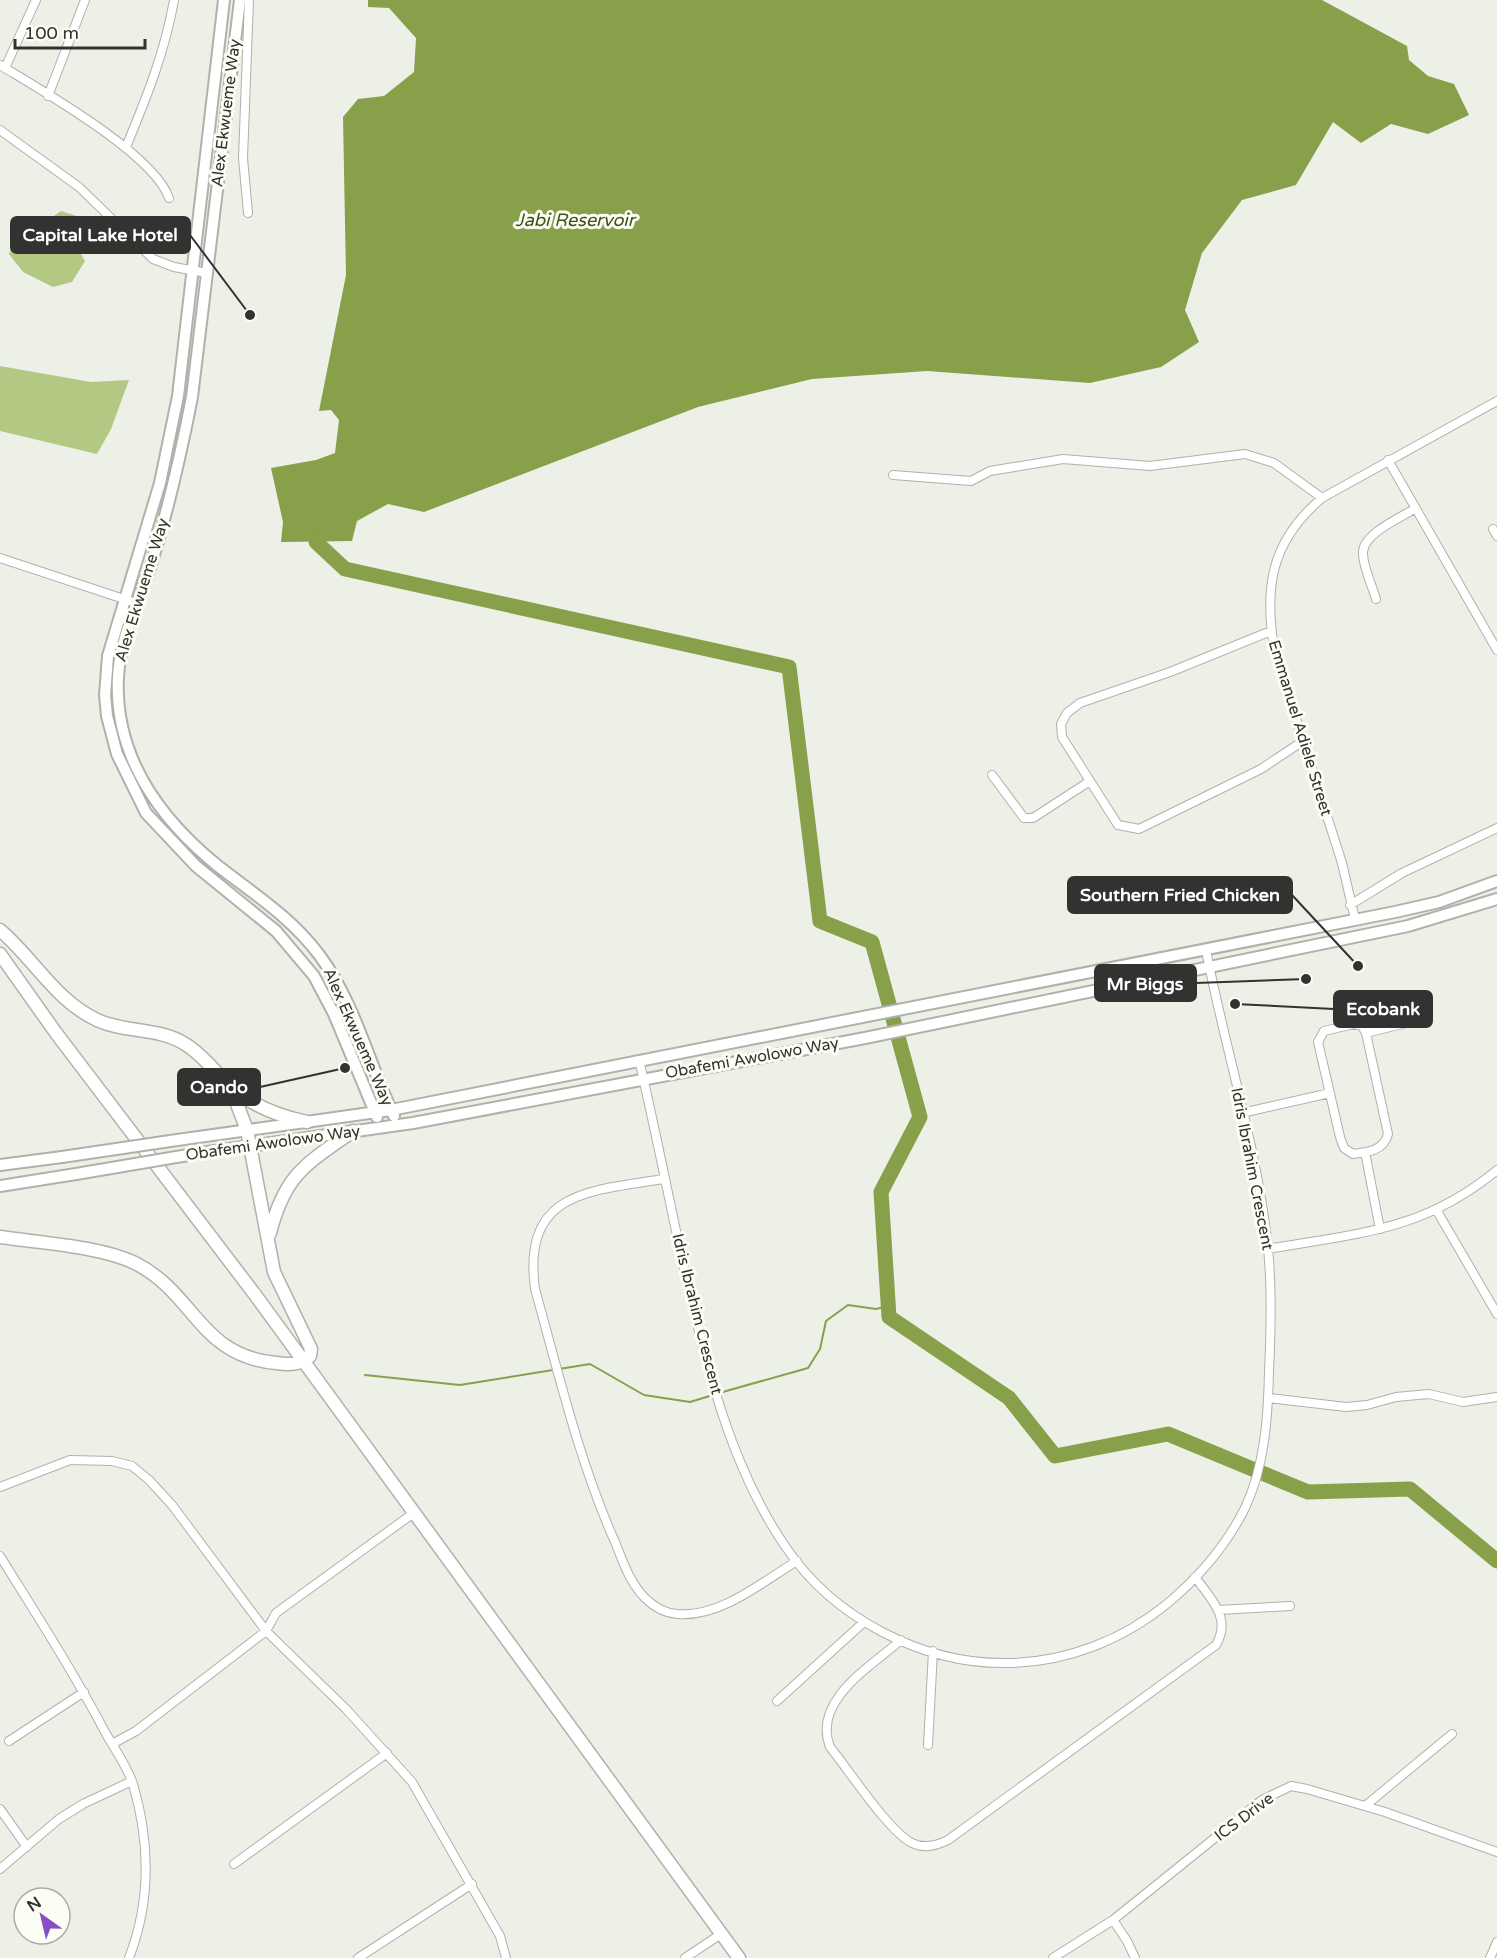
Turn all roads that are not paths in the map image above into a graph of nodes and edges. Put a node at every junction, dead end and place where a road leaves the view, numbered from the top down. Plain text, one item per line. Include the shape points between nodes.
1 (36, 0) edge
2 (85, 0) edge
3 (174, 0) edge
4 (224, 0) edge
5 (240, 0) edge
6 (249, 0) edge
7 (2, 67) edge
8 (48, 96) junction
9 (0, 130) edge
10 (126, 147) junction
11 (169, 198) dead end
12 (248, 213) dead end
13 (193, 270) junction
14 (207, 273) junction
15 (1497, 401) edge
16 (1388, 460) junction
17 (893, 474) dead end
18 (1322, 498) junction
19 (1416, 508) junction
20 (0, 558) edge
21 (125, 598) junction
22 (1376, 599) dead end
23 (136, 603) junction
24 (1271, 631) junction
25 (1496, 646) edge
26 (1303, 741) junction
27 (992, 775) dead end
28 (1090, 781) junction
29 (1497, 828) edge
30 (1497, 881) edge
31 (1497, 899) edge
32 (1350, 905) junction
33 (1355, 919) junction
34 (0, 930) edge
35 (1206, 950) junction
36 (0, 954) edge
37 (1210, 966) junction
38 (1414, 1021) dead end
39 (1366, 1033) junction
40 (639, 1060) junction
41 (644, 1078) junction
42 (230, 1086) junction
43 (1330, 1093) junction
44 (391, 1110) junction
45 (375, 1113) junction
46 (1242, 1113) junction
47 (307, 1122) junction
48 (398, 1125) junction
49 (382, 1126) junction
50 (247, 1130) junction
51 (353, 1131) junction
52 (250, 1146) junction
53 (1365, 1152) junction
54 (0, 1165) edge
55 (1497, 1170) edge
56 (664, 1179) junction
57 (0, 1186) edge
58 (1437, 1211) junction
59 (1380, 1229) junction
60 (0, 1237) edge
61 (267, 1242) junction
62 (1268, 1249) junction
63 (1497, 1314) edge
64 (303, 1361) junction
65 (1497, 1397) edge
66 (1269, 1398) junction
67 (0, 1487) edge
68 (415, 1512) junction
69 (0, 1556) edge
70 (797, 1561) junction
71 (1195, 1577) junction
72 (1290, 1606) dead end
73 (1219, 1610) junction
74 (864, 1622) junction
75 (266, 1631) junction
76 (901, 1640) junction
77 (933, 1651) junction
78 (84, 1692) junction
79 (777, 1701) dead end
80 (1452, 1734) dead end
81 (9, 1741) dead end
82 (112, 1744) junction
83 (928, 1745) dead end
84 (387, 1753) junction
85 (132, 1781) junction
86 (1365, 1806) junction
87 (0, 1809) edge
88 (27, 1847) junction
89 (1497, 1852) edge
90 (234, 1864) dead end
91 (0, 1869) edge
92 (472, 1884) junction
93 (1113, 1920) junction
94 (721, 1934) junction
95 (1497, 1941) edge
96 (129, 1958) edge
97 (358, 1958) edge
98 (506, 1958) edge
99 (685, 1958) edge
100 (739, 1958) edge
101 (1053, 1958) edge
102 (1135, 1958) edge
103 (1490, 1958) edge

1 - 7 street
2 - 8 street
3 - 10 street via 152,84
4 - 13 main road, Alex Ekwueme Way
5 - 14 main road, Alex Ekwueme Way
6 - 12 street via 243,158
7 - 8 street
8 - 10 street
9 - 13 street via 79,187 153,259
10 - 11 street via 159,180
13 - 14 street
13 - 21 main road, Alex Ekwueme Way via 178,396 166,456
14 - 23 main road, Alex Ekwueme Way via 180,460
15 - 16 street, Emmanuel Adiele Street
16 - 18 street, Emmanuel Adiele Street
16 - 19 street
17 - 18 street via 971,481 990,471 1063,459 1150,466 1245,454 1274,463
18 - 24 street, Emmanuel Adiele Street via 1302,515 1285,538 1275,564 1270,592
19 - 22 street via 1365,543 1363,552
19 - 25 street
20 - 21 street
21 - 23 street
21 - 45 main road, Alex Ekwueme Way via 108,656 105,695 111,735 125,774 146,813 178,849 255,912 303,961 334,1014
23 - 44 main road, Alex Ekwueme Way via 120,659 118,694 123,734 139,774 172,824 292,924 320,956 340,990
24 - 26 street, Emmanuel Adiele Street
24 - 28 street via 1080,703 1067,713 1061,724 1062,737
26 - 28 street via 1261,769 1139,829 1118,825
26 - 32 street, Emmanuel Adiele Street via 1342,863
27 - 28 street via 1024,818 1033,818
29 - 32 street via 1402,873
30 - 33 main road, Obafemi Awolowo Way via 1439,902
31 - 37 main road, Obafemi Awolowo Way via 1408,926
32 - 33 street, Emmanuel Adiele Street
33 - 35 main road, Obafemi Awolowo Way
34 - 42 main road via 68,1003 98,1020 167,1035 185,1044
35 - 37 street, Idris Ibrahim Crescent
35 - 40 main road, Obafemi Awolowo Way
36 - 64 main road
37 - 41 main road, Obafemi Awolowo Way via 865,1038
37 - 46 street, Idris Ibrahim Crescent
38 - 39 street
39 - 43 street via 1362,1026 1354,1024 1323,1031 1319,1036
39 - 53 street via 1388,1134 1380,1148
40 - 41 street, Idris Ibrahim Crescent
40 - 44 main road, Obafemi Awolowo Way
41 - 48 main road, Obafemi Awolowo Way
41 - 56 street, Idris Ibrahim Crescent
42 - 47 main road via 271,1111
42 - 50 main road
43 - 46 street
43 - 53 street via 1344,1148 1353,1154
44 - 45 main road, Obafemi Awolowo Way
44 - 48 main road, Alex Ekwueme Way
45 - 47 main road, Obafemi Awolowo Way
45 - 49 main road, Alex Ekwueme Way
46 - 62 street, Idris Ibrahim Crescent
47 - 50 main road, Obafemi Awolowo Way
48 - 49 main road, Obafemi Awolowo Way
49 - 51 main road, Obafemi Awolowo Way
50 - 52 main road
50 - 54 main road, Obafemi Awolowo Way, bridge
51 - 52 main road, Obafemi Awolowo Way
51 - 61 main road via 296,1174 276,1208
52 - 57 main road, Obafemi Awolowo Way, bridge
52 - 61 main road
53 - 59 street
55 - 58 street via 1470,1193
56 - 70 street, Idris Ibrahim Crescent via 707,1366 719,1402 748,1479
56 - 70 street via 579,1195 546,1218 536,1237 531,1262 535,1289 586,1473 630,1578 659,1609 697,1614 724,1605
58 - 59 street
58 - 63 street
59 - 62 street
60 - 64 main road via 121,1257 170,1286 209,1334 235,1354 267,1363 287,1365
61 - 64 main road via 279,1288 310,1349 310,1356
62 - 66 street, Idris Ibrahim Crescent
64 - 68 main road
65 - 66 street via 1463,1402 1418,1394 1346,1407
66 - 71 street, Idris Ibrahim Crescent via 1264,1445 1247,1504 1225,1541
67 - 75 street via 70,1460 112,1461 132,1466 172,1505
68 - 75 street via 276,1613
68 - 94 main road
69 - 78 street
70 - 74 street, Idris Ibrahim Crescent via 825,1592
71 - 73 street
71 - 77 street, Idris Ibrahim Crescent via 1134,1627 1079,1652 1002,1663
72 - 73 street
73 - 76 street via 1223,1634 1208,1654 948,1840 925,1847 905,1839 895,1829 830,1747 825,1734 830,1708 839,1695
74 - 76 street, Idris Ibrahim Crescent
74 - 79 street
75 - 82 street via 135,1731
75 - 84 street
76 - 77 street, Idris Ibrahim Crescent
77 - 83 street
78 - 81 street
78 - 82 street
80 - 86 street
82 - 85 street
84 - 90 street
84 - 92 street via 412,1782
85 - 88 street via 70,1812
85 - 96 street via 143,1825 147,1871 141,1916
86 - 89 street, ICS Drive
86 - 93 street, ICS Drive via 1291,1786 1276,1792
87 - 88 street
88 - 91 street
92 - 97 street
92 - 98 street via 500,1936
93 - 101 street, ICS Drive
93 - 102 street
94 - 99 street
94 - 100 main road
95 - 103 street

